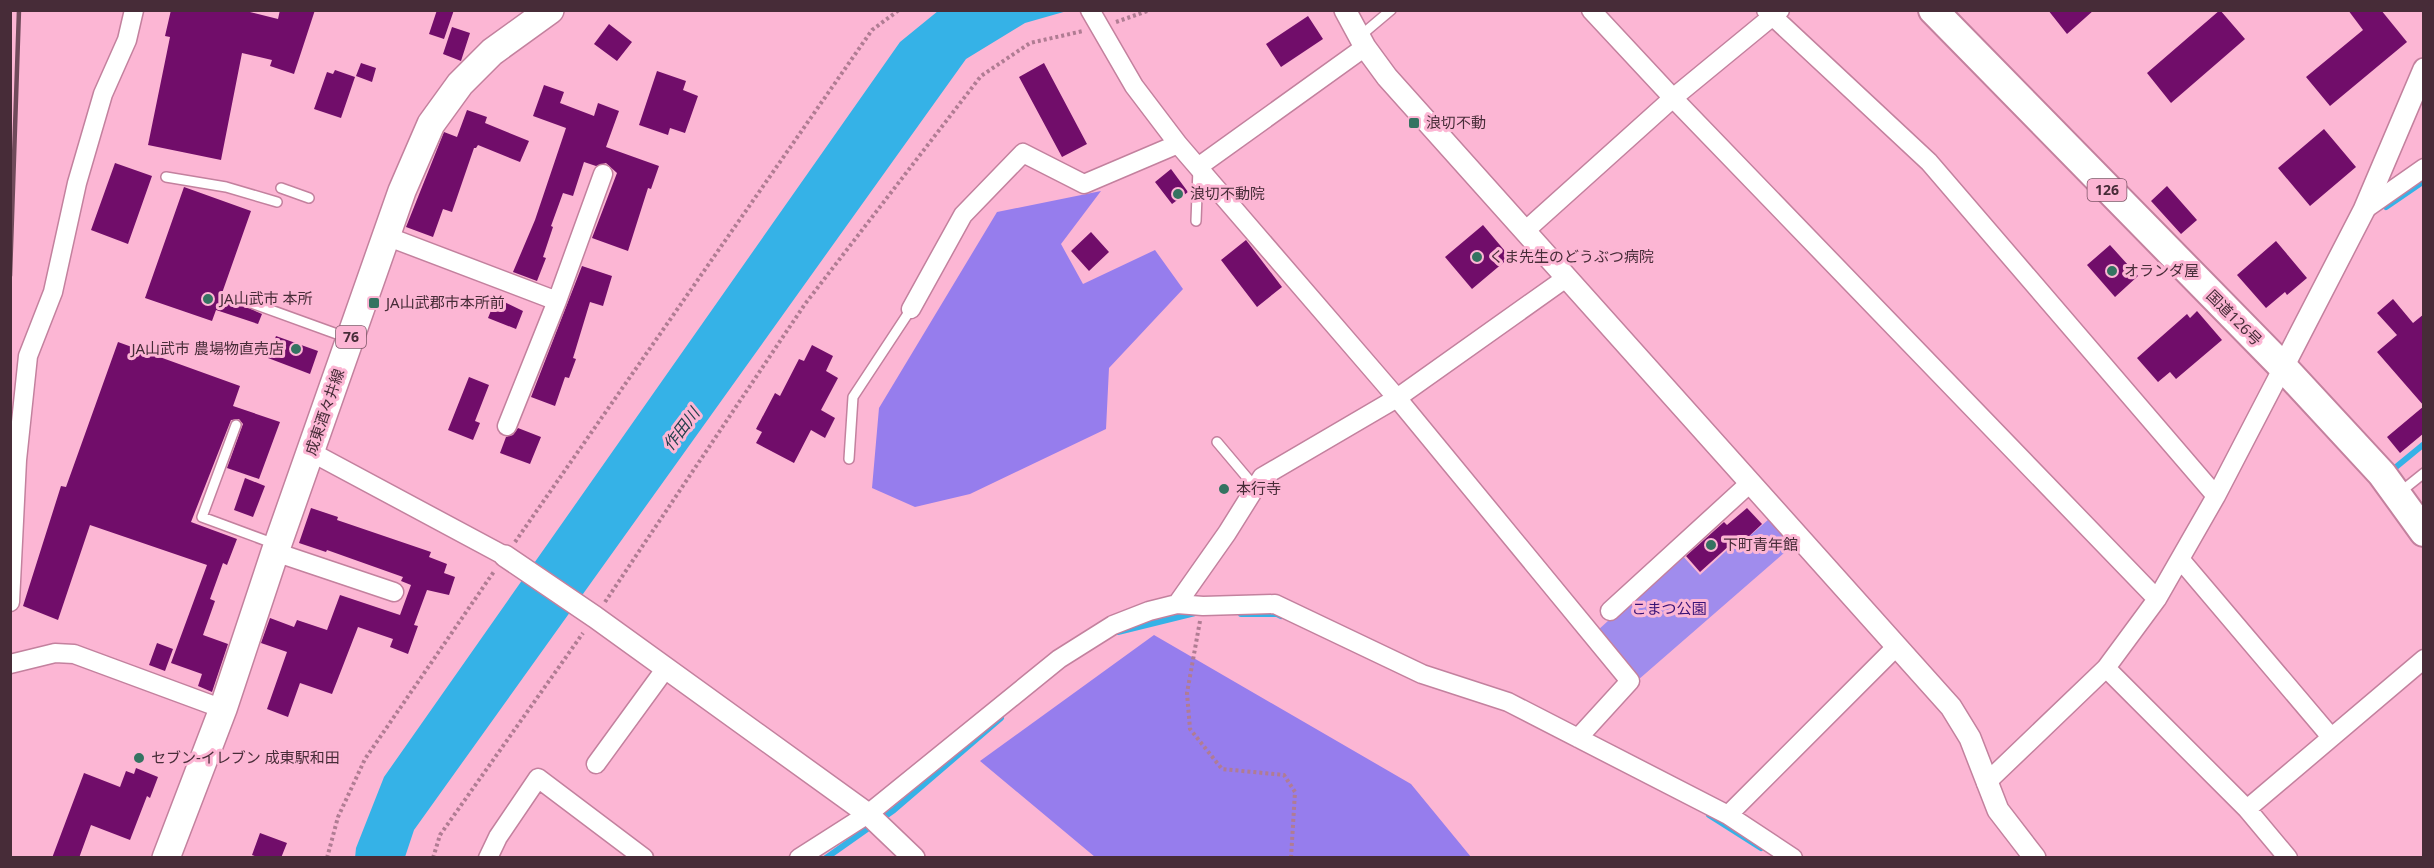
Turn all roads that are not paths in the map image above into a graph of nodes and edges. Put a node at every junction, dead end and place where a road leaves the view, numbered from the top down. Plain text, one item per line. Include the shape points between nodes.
1 (134, 10) edge
2 (1090, 10) edge
3 (1345, 10) edge
4 (1391, 10) edge
5 (1591, 10) edge
6 (1933, 10) edge
7 (545, 12) edge
8 (1773, 13) edge
9 (1362, 42) junction
10 (2424, 69) edge
11 (1673, 98) junction
12 (1178, 144) junction
13 (1198, 167) junction
14 (2424, 168) edge
15 (603, 174) dead end
16 (166, 177) dead end
17 (281, 188) dead end
18 (309, 198) dead end
19 (277, 202) dead end
20 (2364, 210) junction
21 (1196, 221) dead end
22 (1525, 231) junction
23 (386, 236) junction
24 (1566, 278) junction
25 (243, 300) dead end
26 (557, 301) junction
27 (911, 309) joint
28 (350, 339) junction
29 (2283, 367) junction
30 (1397, 398) junction
31 (236, 425) dead end
32 (507, 426) dead end
33 (1217, 442) dead end
34 (311, 452) junction
35 (849, 459) dead end
36 (2424, 473) edge
37 (1750, 483) junction
38 (1255, 487) junction
39 (2397, 495) junction
40 (2216, 496) junction
41 (2424, 532) edge
42 (276, 548) junction
43 (505, 556) joint
44 (2180, 559) junction
45 (394, 592) dead end
46 (2157, 599) junction
47 (10, 602) edge
48 (1177, 604) junction
49 (1610, 611) dead end
50 (1897, 646) junction
51 (2424, 659) edge
52 (10, 664) edge
53 (666, 668) junction
54 (2106, 668) junction
55 (223, 709) junction
56 (2331, 737) junction
57 (1578, 738) junction
58 (596, 765) dead end
59 (1986, 783) junction
60 (2247, 809) junction
61 (1728, 815) junction
62 (874, 820) junction
63 (166, 858) edge
64 (488, 858) edge
65 (645, 858) edge
66 (799, 858) edge
67 (914, 858) edge
68 (1792, 858) edge
69 (2035, 858) edge
70 (2288, 858) edge

1 - 47 street via 127,40 103,94 77,183 54,292 28,356 17,460
2 - 12 street via 1134,86
3 - 9 street
4 - 9 lane
5 - 11 street
6 - 29 highway, 国道126号 / 126
7 - 23 main road, 成東酒々井線 / 76 via 492,52 460,84 431,124
8 - 11 street
8 - 40 street via 1929,162
9 - 13 street
9 - 22 street via 1387,77
10 - 20 street
11 - 22 street
11 - 46 street
12 - 13 street
12 - 27 street via 1084,184 1023,153 963,215
13 - 21 lane
13 - 30 street
14 - 20 street
15 - 26 street
16 - 19 lane via 226,187
17 - 18 lane
20 - 29 street
22 - 24 street
23 - 26 street
23 - 28 main road, 成東酒々井線 / 76
24 - 30 street
24 - 37 street
25 - 28 lane
26 - 32 street
27 - 35 lane via 853,397
28 - 34 main road, 成東酒々井線 / 76
29 - 39 highway, 国道126号 / 126
29 - 40 street
30 - 38 street via 1262,477
30 - 57 street via 1630,681
31 - 42 lane via 202,517
33 - 38 lane
34 - 42 main road, 成東酒々井線 / 76
34 - 43 street
36 - 39 lane
37 - 49 street
37 - 50 street
38 - 48 street
39 - 41 highway, 国道126号 / 126
40 - 44 street
42 - 45 street
42 - 55 main road, 成東酒々井線 / 76
43 - 53 street
44 - 46 street
44 - 56 street
46 - 54 street
48 - 57 street via 1275,604 1422,674 1508,702
48 - 62 street via 1113,625 1059,659
50 - 59 street via 1951,707 1970,738
50 - 61 street
51 - 56 street
52 - 55 street via 55,653 74,654
53 - 58 street
53 - 62 street
54 - 59 street
54 - 60 street
55 - 63 main road, 成東酒々井線 / 76
56 - 60 street
57 - 61 street
59 - 69 street via 1998,810
60 - 70 street
61 - 68 street
62 - 66 street
62 - 67 street
64 - 65 street via 538,778

